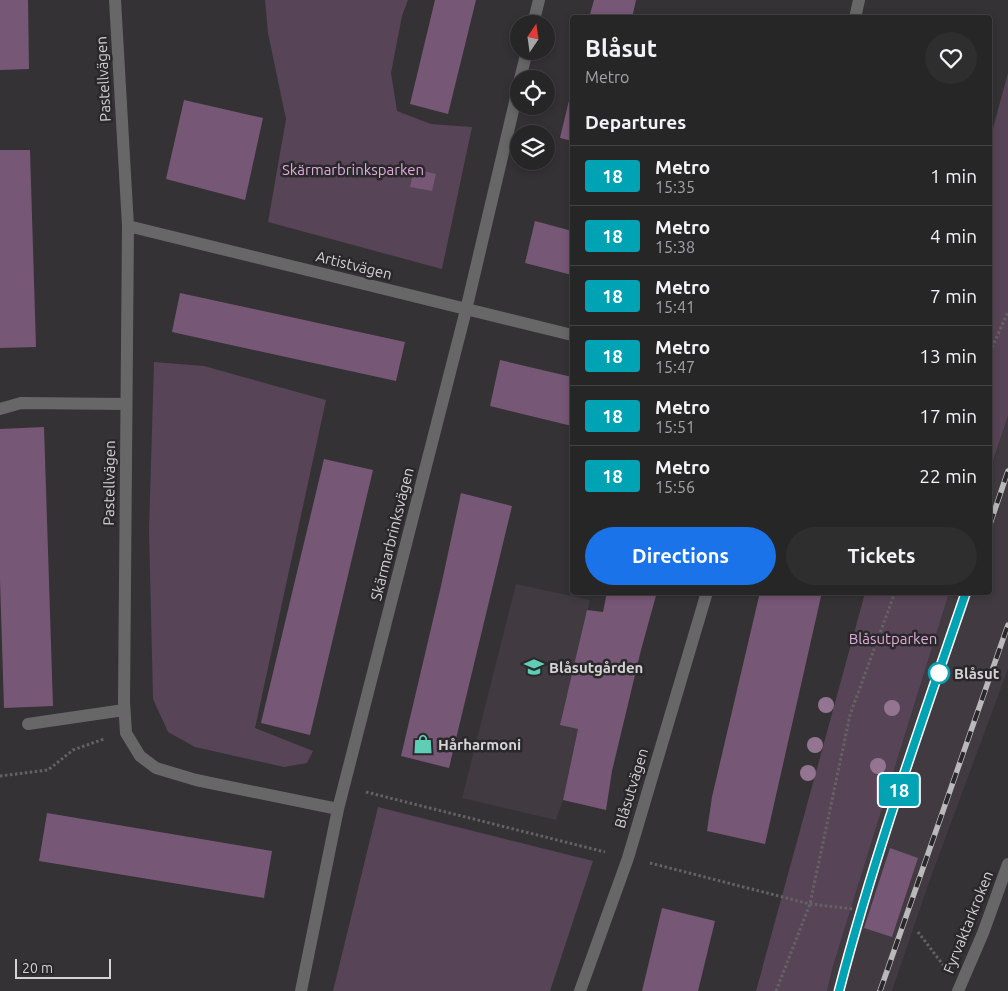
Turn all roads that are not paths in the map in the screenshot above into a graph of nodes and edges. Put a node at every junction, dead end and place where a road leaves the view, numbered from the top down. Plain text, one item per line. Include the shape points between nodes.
1 (115, 0) edge
2 (539, 0) edge
3 (859, 0) edge
4 (535, 15) edge
5 (856, 15) edge
6 (512, 115) edge
7 (128, 226) junction
8 (466, 310) junction
9 (570, 335) edge
10 (126, 404) junction
11 (0, 409) edge
12 (706, 595) edge
13 (124, 710) junction
14 (28, 724) dead end
15 (338, 809) junction
16 (1008, 864) edge
17 (301, 991) edge
18 (580, 991) edge
19 (958, 991) edge

1 - 7 street, Pastellvägen
2 - 4 street
3 - 5 street
6 - 8 street, Skärmarbrinksvägen
7 - 8 street, Artistvägen
7 - 10 street, Pastellvägen
8 - 9 street, Artistvägen
8 - 15 street, Skärmarbrinksvägen
10 - 11 street via 22,403
10 - 13 street, Pastellvägen
12 - 18 street, Blåsutvägen via 628,858
13 - 14 street
13 - 15 street, Pastellvägen via 126,733 140,756 156,768 196,780
15 - 17 street, Skärmarbrinksvägen
16 - 19 street, Fyrvaktarkroken

